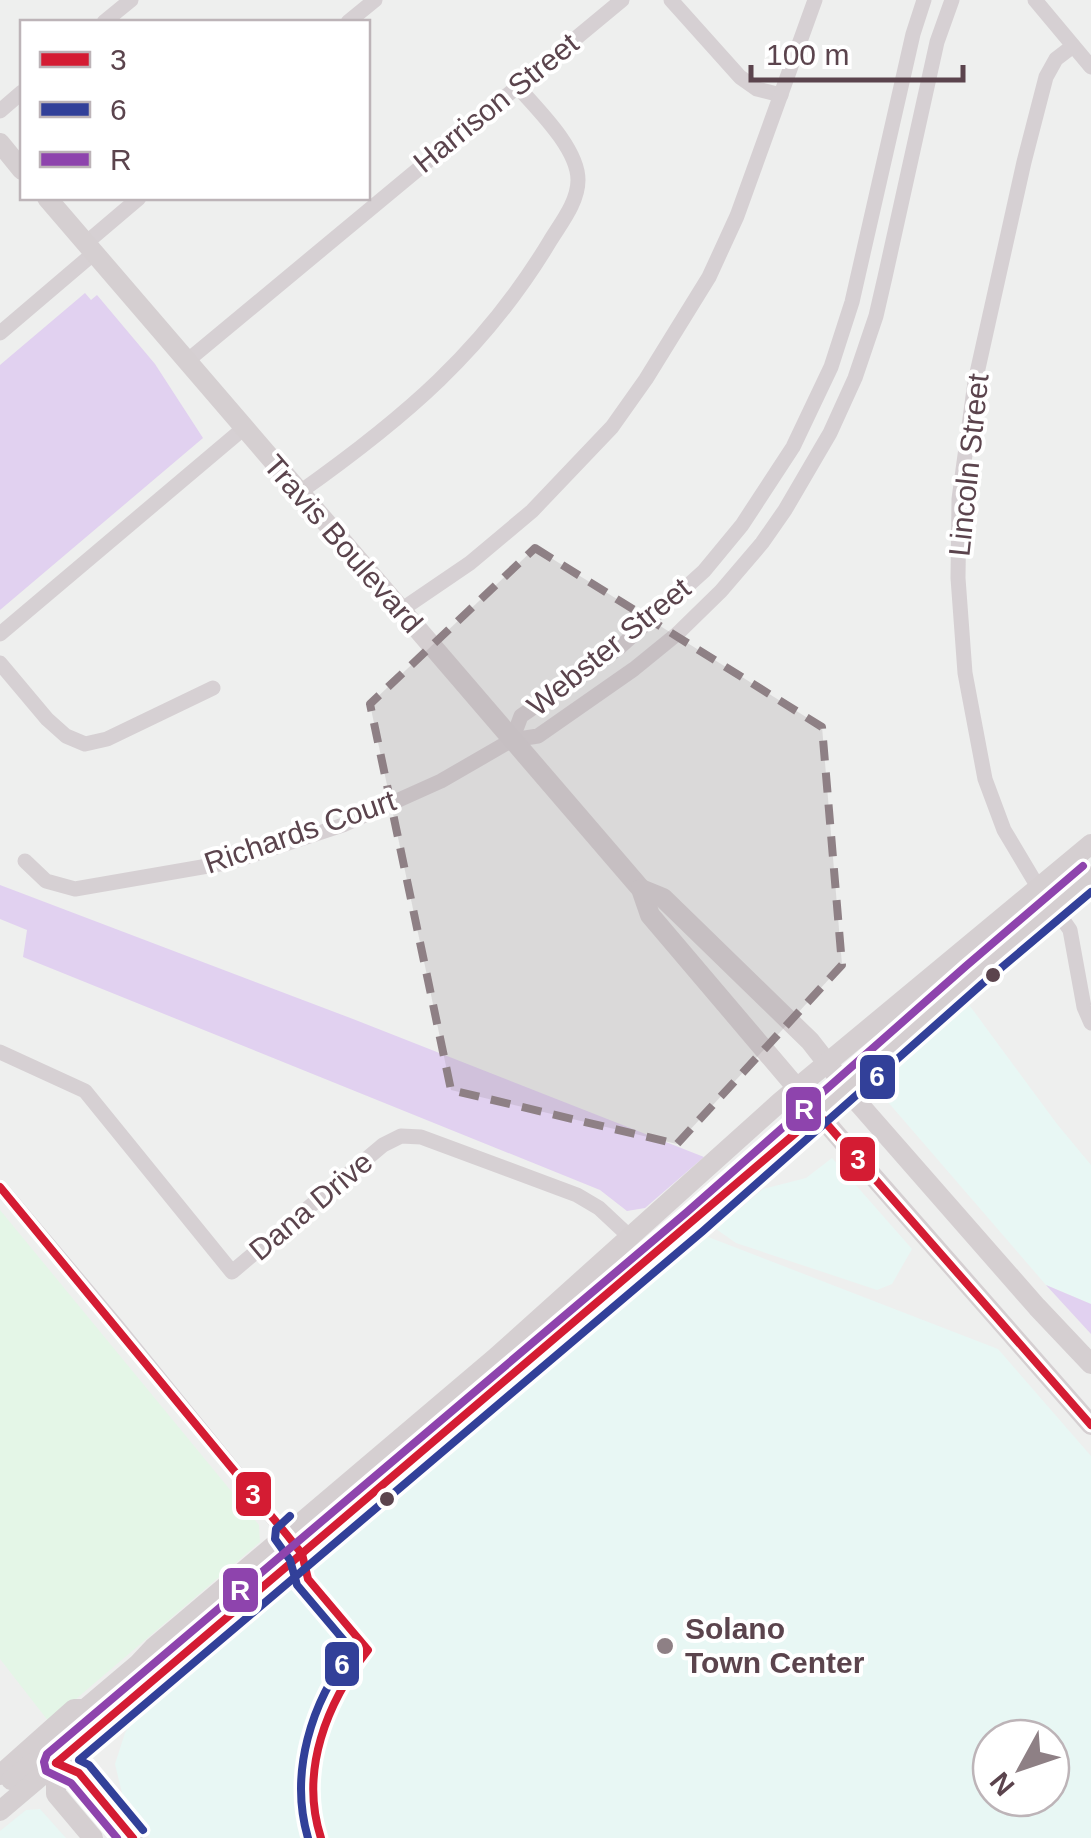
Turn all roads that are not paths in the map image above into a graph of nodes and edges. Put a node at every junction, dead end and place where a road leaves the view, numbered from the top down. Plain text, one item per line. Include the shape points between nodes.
1 (131, 0) edge
2 (375, 0) edge
3 (622, 0) edge
4 (670, 0) edge
5 (815, 0) edge
6 (924, 0) edge
7 (952, 0) edge
8 (1035, 0) edge
9 (106, 20) edge
10 (350, 20) edge
11 (1072, 46) junction
12 (1091, 67) edge
13 (517, 86) junction
14 (20, 94) edge
15 (781, 95) junction
16 (0, 111) edge
17 (0, 144) edge
18 (20, 168) edge
19 (49, 200) edge
20 (138, 200) edge
21 (90, 248) junction
22 (0, 333) edge
23 (187, 361) junction
24 (244, 428) junction
25 (300, 492) junction
26 (401, 610) junction
27 (0, 634) edge
28 (0, 663) edge
29 (214, 688) dead end
30 (512, 740) junction
31 (1091, 844) edge
32 (25, 862) dead end
33 (1091, 876) edge
34 (1038, 887) junction
35 (641, 889) junction
36 (1054, 907) junction
37 (1089, 1010) edge
38 (0, 1052) edge
39 (827, 1063) junction
40 (797, 1088) junction
41 (847, 1088) junction
42 (818, 1114) junction
43 (0, 1187) edge
44 (630, 1237) junction
45 (1091, 1364) edge
46 (1091, 1426) edge
47 (287, 1534) junction
48 (302, 1554) junction
49 (85, 1709) junction
50 (56, 1764) junction
51 (0, 1774) edge
52 (0, 1784) edge
53 (0, 1811) edge
54 (93, 1838) edge
55 (132, 1838) edge

1 - 9 street
2 - 10 street
3 - 13 street, Harrison Street
4 - 15 street via 740,78
5 - 15 street
6 - 30 street, Webster Street via 852,302 793,448 704,571 620,647 521,716
7 - 30 street, Webster Street via 876,316 855,378 803,483 762,543 677,634 538,736
8 - 11 street
11 - 12 street
11 - 34 street, Lincoln Street via 1046,78 1024,162 975,382 959,499 965,673 986,779 1004,830
13 - 23 street, Harrison Street
13 - 25 street via 576,162 573,203 530,274 456,366
14 - 16 street
15 - 26 street via 710,277 612,427 532,511
17 - 18 main road
19 - 21 main road, Travis Boulevard
20 - 21 street
21 - 22 street
21 - 23 main road, Travis Boulevard
23 - 24 main road, Travis Boulevard
24 - 25 main road, Travis Boulevard
24 - 27 street
25 - 26 main road, Travis Boulevard
26 - 30 main road, Travis Boulevard
28 - 29 street via 47,718 85,744
30 - 32 street, Richards Court via 376,810 231,862 75,889 46,881
30 - 35 main road, Travis Boulevard
31 - 34 main road
33 - 36 main road
34 - 39 main road
35 - 39 main road, Travis Boulevard via 663,898
35 - 40 main road, Travis Boulevard via 650,915
36 - 37 street via 1070,930
36 - 41 main road
38 - 44 street, Dana Drive via 85,1091 232,1272 401,1136 421,1137 577,1194
39 - 40 main road
39 - 41 main road, Travis Boulevard
40 - 42 main road, Travis Boulevard
40 - 44 main road
41 - 42 main road
41 - 45 main road, Travis Boulevard
42 - 46 main road, Travis Boulevard
42 - 48 main road
43 - 47 street
44 - 47 main road
47 - 48 street
47 - 49 main road
48 - 50 main road
49 - 50 main road via 83,1720 59,1742
49 - 51 main road via 74,1709
50 - 52 main road via 32,1763
50 - 53 main road
50 - 54 main road via 56,1794
50 - 55 main road via 79,1773

